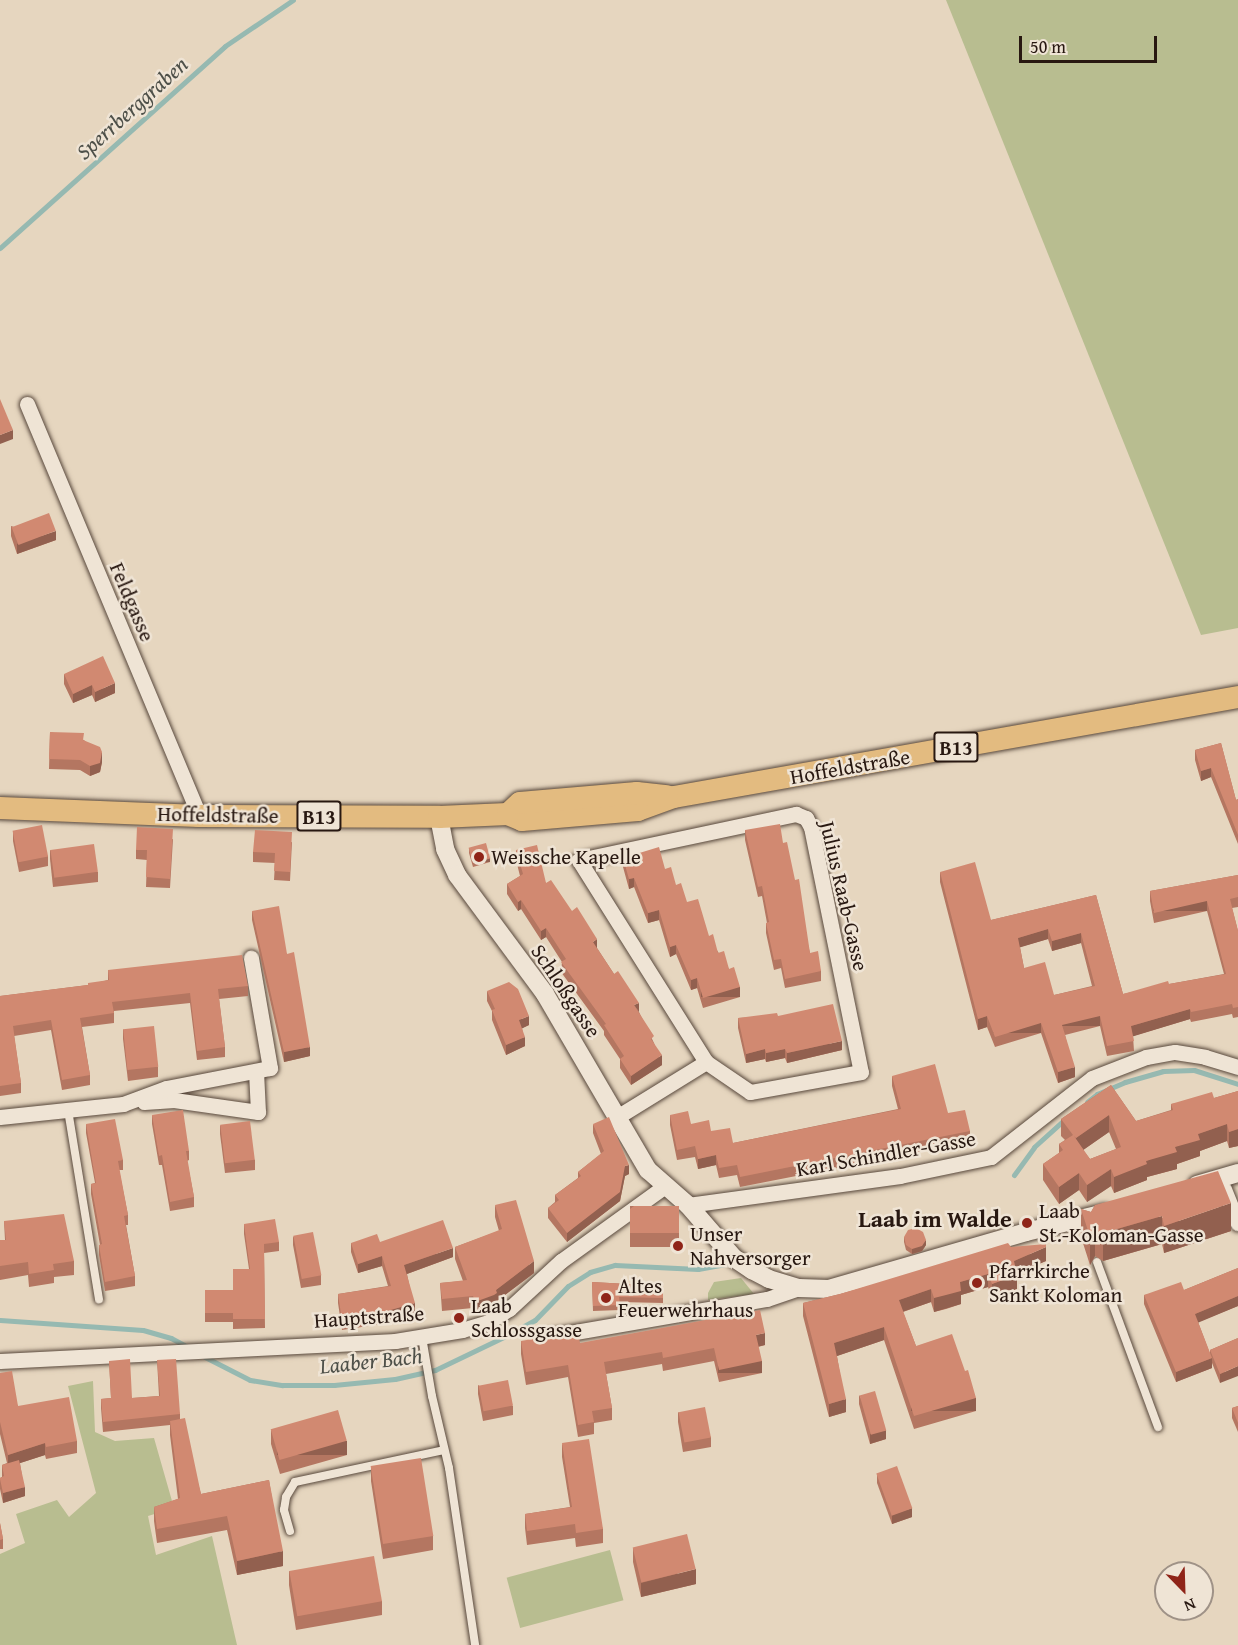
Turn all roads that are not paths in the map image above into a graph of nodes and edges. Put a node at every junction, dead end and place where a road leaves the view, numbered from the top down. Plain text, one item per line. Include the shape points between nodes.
1 (27, 404) dead end
2 (1238, 696) edge
3 (0, 808) edge
4 (200, 816) junction
5 (439, 817) junction
6 (251, 957) dead end
7 (706, 1062) junction
8 (1238, 1067) edge
9 (256, 1071) junction
10 (123, 1104) junction
11 (68, 1110) junction
12 (0, 1117) edge
13 (617, 1117) junction
14 (1238, 1173) edge
15 (1220, 1178) junction
16 (665, 1186) junction
17 (1174, 1192) edge
18 (688, 1205) junction
19 (1117, 1209) edge
20 (1238, 1223) edge
21 (1097, 1262) dead end
22 (799, 1288) junction
23 (99, 1299) dead end
24 (552, 1336) edge
25 (422, 1337) junction
26 (0, 1361) edge
27 (1158, 1427) dead end
28 (444, 1450) junction
29 (290, 1531) dead end
30 (475, 1645) edge

1 - 4 street, Feldgasse
2 - 5 main road, Hoffeldstraße / B13 via 674,797 637,793 520,803 508,814
3 - 4 main road, Hoffeldstraße / B13
4 - 5 main road, Hoffeldstraße / B13
5 - 13 street, Schloßgasse via 445,849 457,875 545,994
6 - 9 street via 270,1068
7 - 7 street, Julius Raab-Gasse via 579,860 796,814 806,818 811,827 861,1072 750,1092
7 - 13 street
8 - 18 street, Karl Schindler-Gasse via 1175,1052 1146,1057 1092,1078 990,1157 900,1176
9 - 10 street via 166,1088
9 - 10 street via 258,1112 174,1100
10 - 11 street
11 - 12 street
11 - 23 lane
13 - 16 street, Schloßgasse via 648,1170
14 - 15 street
15 - 17 street
15 - 20 street
16 - 18 street
16 - 25 street, Hauptstraße via 569,1255 499,1316 462,1330
18 - 22 street via 723,1246 752,1270
19 - 22 street via 1085,1222 1026,1232 848,1285
21 - 27 lane
22 - 24 street via 767,1299
25 - 26 street, Hauptstraße
25 - 28 lane
28 - 29 lane via 295,1482 285,1504
28 - 30 lane

